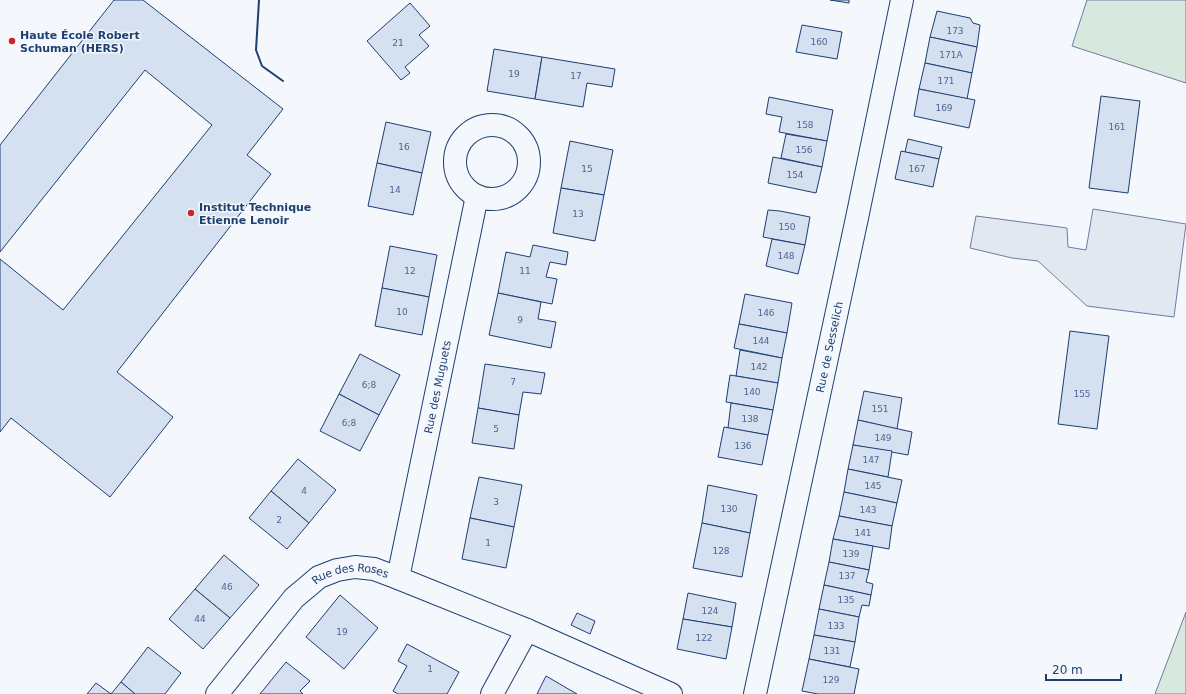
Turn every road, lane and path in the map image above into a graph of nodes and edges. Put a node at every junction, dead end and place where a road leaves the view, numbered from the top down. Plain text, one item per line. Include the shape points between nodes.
1 (902, 0) edge
2 (477, 196) dead end
3 (398, 578) junction
4 (527, 630) junction
5 (216, 694) edge
6 (492, 694) edge
7 (671, 694) edge
8 (755, 694) edge

1 - 8 street, Rue de Sesselich
2 - 3 street, Rue des Muguets
3 - 4 street, Rue des Roses
3 - 5 street, Rue des Roses via 374,569 355,567 319,577 294,598
4 - 6 street
4 - 7 street, Rue des Roses

